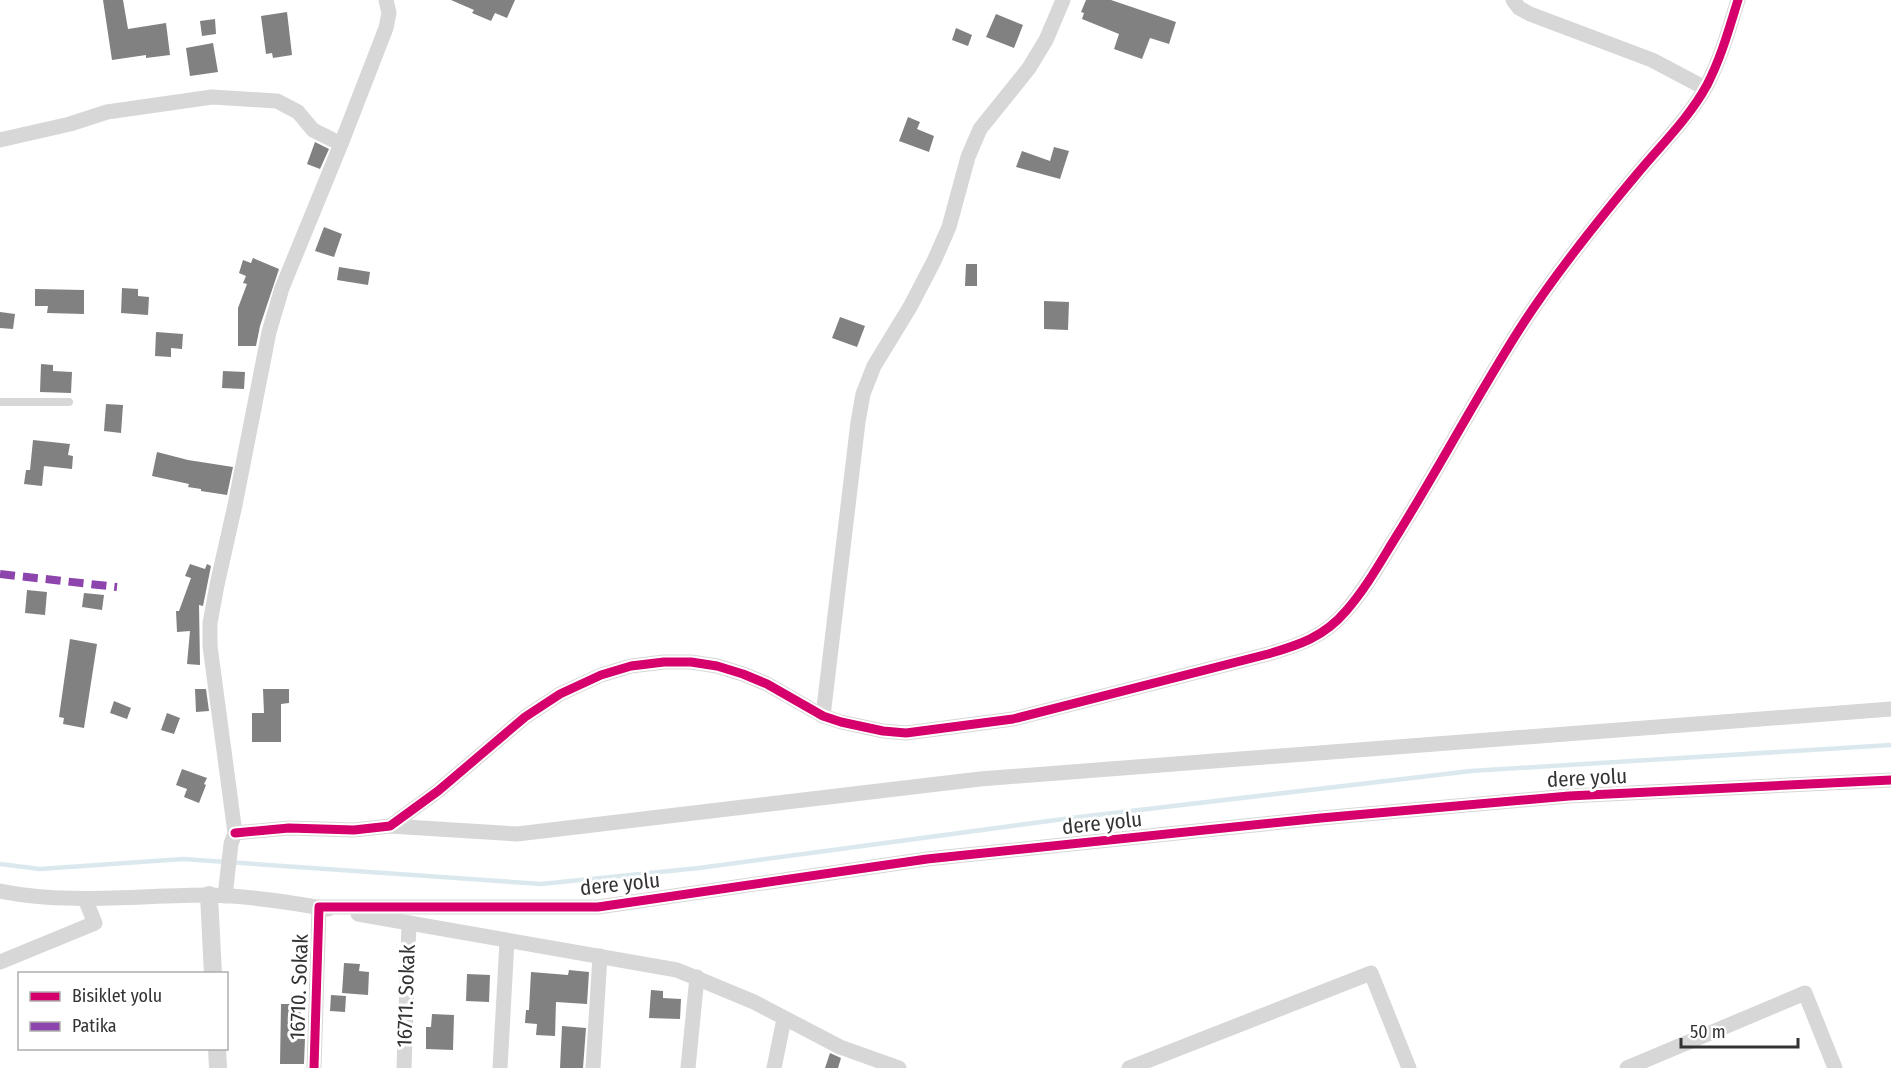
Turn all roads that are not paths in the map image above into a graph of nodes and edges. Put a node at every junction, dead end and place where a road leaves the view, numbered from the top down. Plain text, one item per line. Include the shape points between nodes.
1 (386, 0) edge
2 (1063, 0) edge
3 (1514, 0) edge
4 (1737, 0) edge
5 (1705, 87) junction
6 (0, 140) edge
7 (341, 144) junction
8 (0, 402) edge
9 (69, 402) dead end
10 (1891, 709) edge
11 (823, 716) junction
12 (1891, 780) edge
13 (390, 826) junction
14 (233, 839) junction
15 (0, 891) edge
16 (217, 896) junction
17 (84, 899) junction
18 (319, 907) junction
19 (409, 924) junction
20 (507, 941) junction
21 (600, 956) junction
22 (0, 962) edge
23 (213, 972) edge
24 (696, 977) junction
25 (784, 1019) junction
26 (217, 1050) edge
27 (218, 1068) edge
28 (314, 1068) edge
29 (404, 1068) edge
30 (501, 1068) edge
31 (593, 1068) edge
32 (688, 1068) edge
33 (774, 1068) edge
34 (898, 1068) edge
35 (1129, 1068) edge
36 (1409, 1068) edge
37 (1627, 1068) edge
38 (1835, 1068) edge

1 - 7 street via 386,28
2 - 11 street via 1029,68 980,129 934,261 874,366 863,394
3 - 5 street via 1530,14 1652,60
4 - 5 street via 1719,61
5 - 11 street via 1543,294 1362,592 1330,628 1296,646 1013,719 906,733
6 - 7 street via 107,112 212,97 277,101 298,112 313,130
7 - 14 street via 282,288 269,332 210,623
8 - 9 lane
10 - 13 street via 980,779 517,834
11 - 13 street via 767,684 717,666 664,662 631,666 560,693
12 - 18 street, dere yolu via 1569,796 1321,818 927,859 598,908
13 - 14 street via 354,830 289,828
14 - 16 street via 228,873
15 - 17 street
16 - 17 street
16 - 18 street
16 - 23 street
17 - 22 street via 95,923
18 - 19 street
18 - 28 street, 16710. Sokak
19 - 20 street
19 - 29 street, 16711. Sokak
20 - 21 street
20 - 30 street
21 - 24 street via 661,966
21 - 31 street
24 - 25 street
24 - 32 street
25 - 33 street
25 - 34 street via 840,1047
26 - 27 street
35 - 36 street via 1371,973
37 - 38 street via 1805,993

